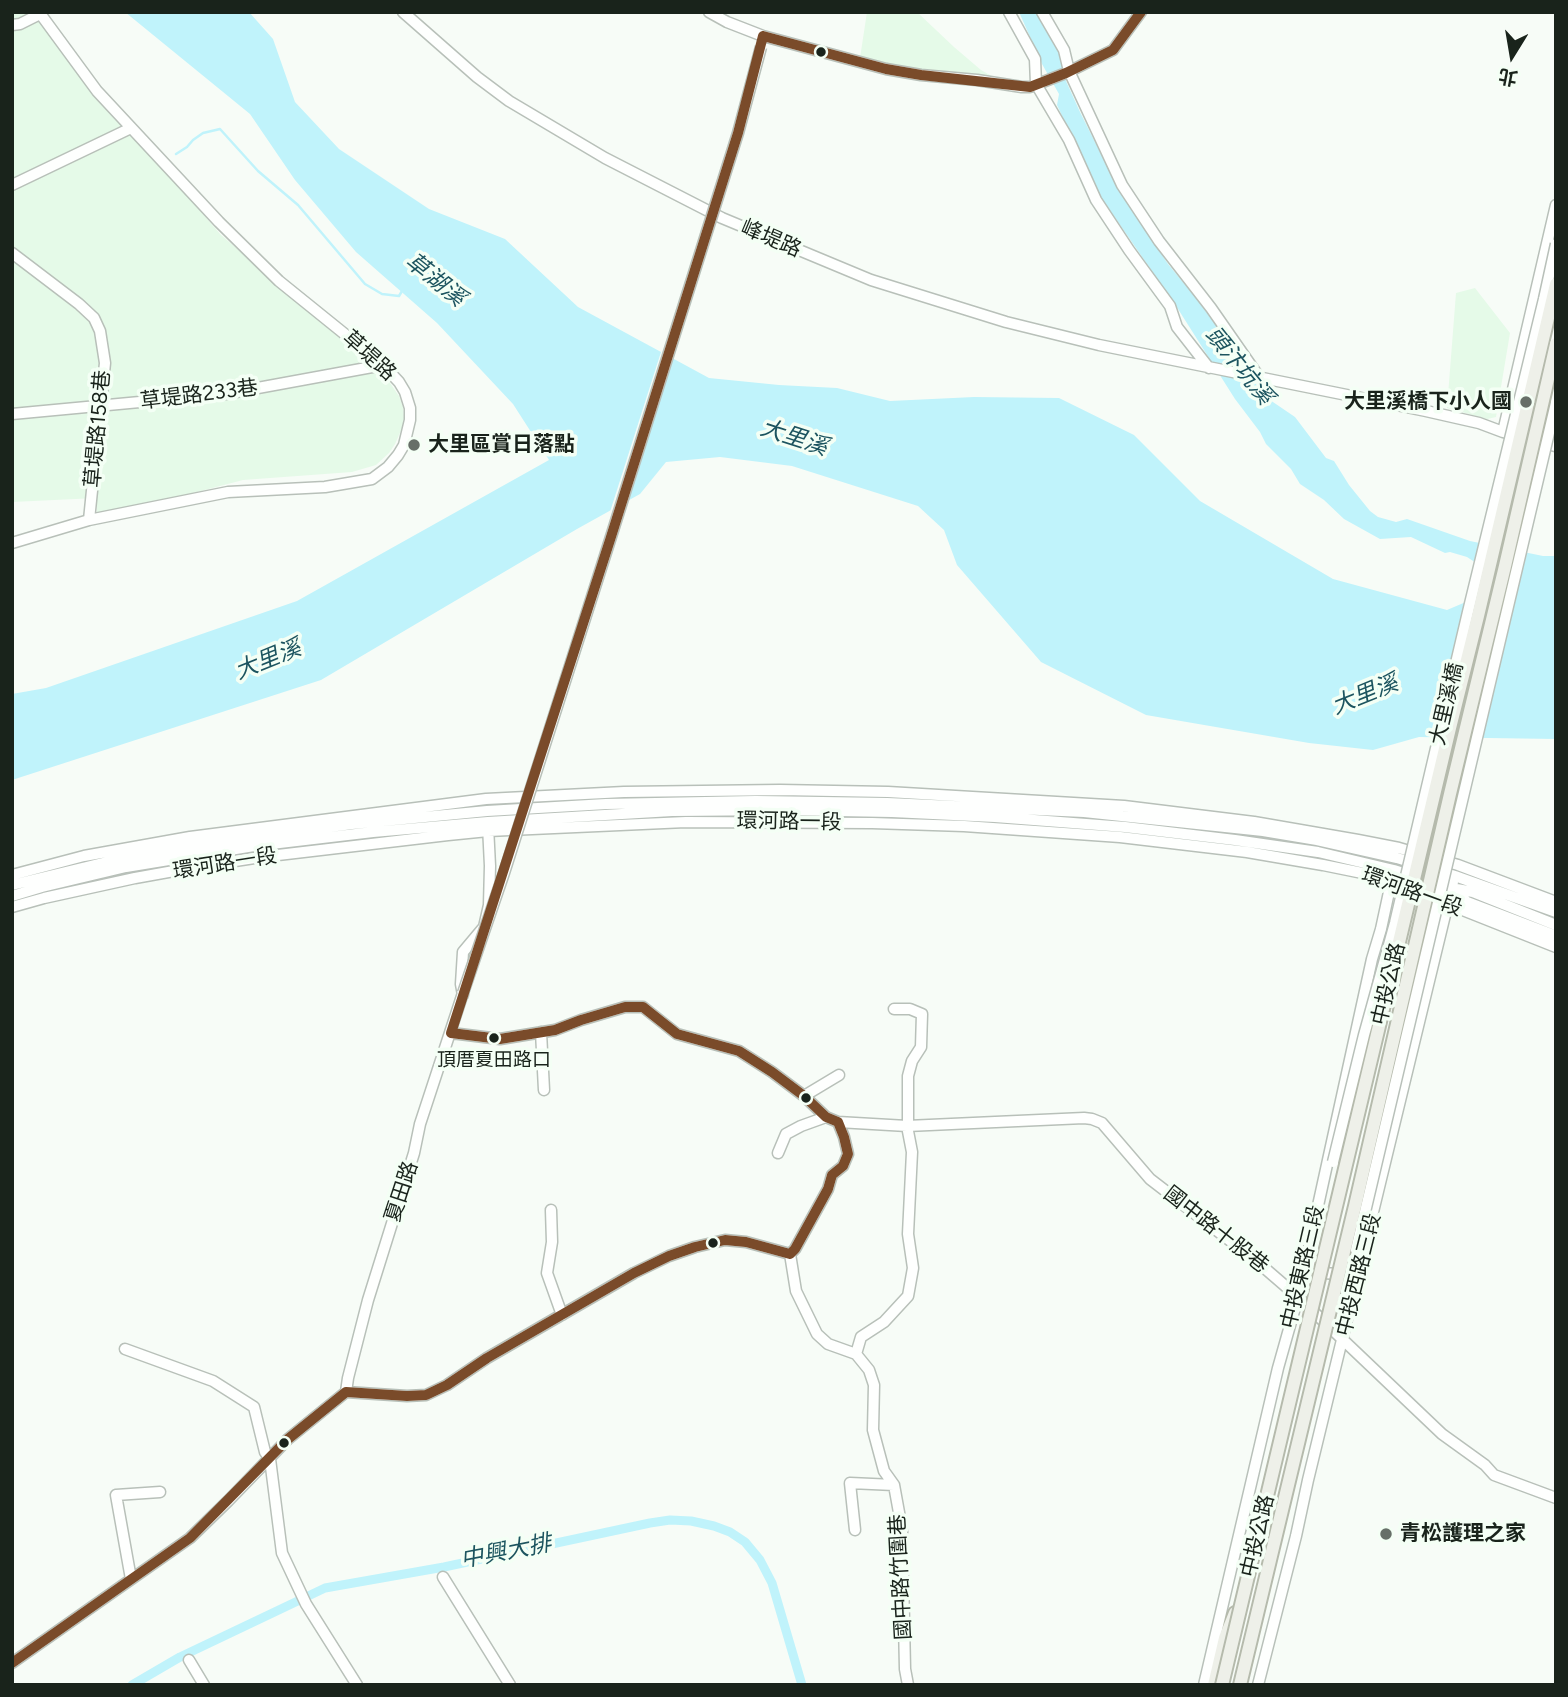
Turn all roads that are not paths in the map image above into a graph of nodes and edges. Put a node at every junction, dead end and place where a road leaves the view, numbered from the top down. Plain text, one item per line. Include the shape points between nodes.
1 (404, 12) edge
2 (709, 12) edge
3 (1009, 12) edge
4 (1042, 12) edge
5 (1141, 12) edge
6 (39, 13) edge
7 (12, 25) edge
8 (763, 36) junction
9 (1068, 72) junction
10 (1040, 83) junction
11 (131, 128) junction
12 (12, 185) edge
13 (1556, 205) edge
14 (1556, 244) edge
15 (14, 257) edge
16 (1556, 284) edge
17 (1556, 344) edge
18 (383, 365) junction
19 (1209, 368) junction
20 (1259, 377) junction
21 (1556, 403) edge
22 (100, 406) junction
23 (12, 414) edge
24 (1503, 432) junction
25 (1555, 445) edge
26 (89, 520) junction
27 (12, 543) edge
28 (485, 799) junction
29 (488, 821) junction
30 (1398, 853) junction
31 (1458, 865) junction
32 (1394, 870) junction
33 (12, 875) edge
34 (1455, 876) junction
35 (1391, 882) junction
36 (12, 885) edge
37 (1451, 888) junction
38 (12, 895) edge
39 (1556, 902) edge
40 (1447, 904) junction
41 (12, 907) edge
42 (1556, 912) edge
43 (1556, 925) edge
44 (1556, 936) edge
45 (1556, 947) edge
46 (463, 994) junction
47 (894, 1009) dead end
48 (541, 1032) junction
49 (451, 1033) junction
50 (839, 1075) dead end
51 (544, 1090) dead end
52 (804, 1096) junction
53 (826, 1117) junction
54 (838, 1122) junction
55 (907, 1126) junction
56 (778, 1153) dead end
57 (1318, 1202) junction
58 (551, 1210) dead end
59 (1356, 1250) junction
60 (790, 1254) junction
61 (1306, 1257) junction
62 (1355, 1286) junction
63 (1298, 1297) junction
64 (562, 1315) junction
65 (1343, 1340) junction
66 (125, 1349) dead end
67 (856, 1354) junction
68 (346, 1392) junction
69 (270, 1459) junction
70 (894, 1485) junction
71 (160, 1492) dead end
72 (1556, 1498) edge
73 (855, 1530) dead end
74 (443, 1577) dead end
75 (131, 1580) junction
76 (1246, 1587) junction
77 (189, 1660) dead end
78 (12, 1663) edge
79 (204, 1685) edge
80 (357, 1685) edge
81 (510, 1685) edge
82 (908, 1685) edge
83 (1204, 1685) edge
84 (1214, 1685) edge
85 (1222, 1685) edge
86 (1240, 1685) edge
87 (1258, 1685) edge

1 - 19 street, 峰堤路 via 509,101 605,158 722,218 871,280 957,308
2 - 8 street
3 - 10 street via 1035,59
4 - 9 street via 1064,50
5 - 9 street via 1113,50
6 - 7 street
6 - 11 street, 草堤路
8 - 10 street via 921,75 1022,87
8 - 46 street, 夏田路, bridge via 738,132 623,501
9 - 10 street
9 - 20 street via 1122,185
10 - 19 street via 1096,200 1170,306 1177,327
11 - 12 street
11 - 18 street, 草堤路 via 279,281
13 - 24 street
14 - 57 street, 大里溪橋, bridge via 1398,910 1333,1162
15 - 22 street, 草堤路158巷 via 94,318 105,363
16 - 76 main road, 中投公路, bridge
17 - 86 main road, 中投公路, bridge
18 - 22 street, 草堤路233巷 via 225,394
18 - 26 street, 草堤路 via 405,393 410,420 398,455 372,479 325,488 228,492
19 - 20 street
20 - 24 street via 1479,423
21 - 59 street, 大里溪橋, bridge
22 - 23 street, 草堤路233巷
22 - 26 street, 草堤路158巷
24 - 25 street
26 - 27 street, 草堤路
28 - 29 street
28 - 30 street, 環河路一段 via 780,790 972,796 1124,806 1254,822
28 - 33 street, 環河路一段 via 190,837 84,856
29 - 30 street, 環河路一段 via 556,806 887,803 1084,812 1263,831
29 - 32 street, 環河路一段 via 672,811 982,816 1235,840 1318,852
29 - 35 street, 環河路一段 via 964,826 1247,852
29 - 36 street, 環河路一段 via 352,824 231,840 111,861
29 - 38 street, 環河路一段 via 241,849 126,867
29 - 41 street, 環河路一段 via 385,842 135,878
29 - 46 street via 489,905 484,927 463,952
30 - 31 street, 環河路一段
30 - 32 street, 中投東路三段
30 - 34 street, 環河路一段
31 - 34 street, 中投西路三段
31 - 39 street, 環河路一段
32 - 35 street, 中投東路三段
32 - 37 street, 環河路一段
34 - 37 street, 中投西路三段
34 - 42 street, 環河路一段
35 - 40 street, 環河路一段
35 - 57 street, 中投東路三段
37 - 40 street, 中投西路三段
37 - 43 street, 環河路一段 via 1473,892
37 - 44 street, 環河路一段 via 1467,902
40 - 45 street, 環河路一段
40 - 62 street, 中投西路三段
46 - 49 street, 夏田路
47 - 55 street via 922,1014 921,1047 908,1076
48 - 49 street via 500,1039
48 - 51 street
48 - 52 street via 625,1007 643,1007 677,1034 739,1051
49 - 68 street, 夏田路 via 368,1300
50 - 52 street
52 - 53 street
53 - 54 street, 國中路十股巷
53 - 56 street via 786,1134
54 - 55 street, 國中路十股巷
54 - 60 street via 848,1154
55 - 63 street, 國中路十股巷 via 1084,1118 1102,1123 1150,1178
55 - 67 street via 912,1152 908,1234 913,1268 908,1296 884,1322 861,1336
57 - 61 street, 中投東路三段
58 - 64 street via 547,1273
59 - 61 street via 1353,1263 1337,1274 1314,1268
59 - 62 street, 大里溪橋
60 - 64 street via 725,1240 695,1247 634,1273
60 - 67 street via 796,1291 817,1334
61 - 63 street, 中投東路三段
62 - 65 street, 中投西路三段
63 - 65 street, 國中路十股巷
63 - 83 street, 中投東路三段
64 - 68 street via 426,1395
65 - 72 street, 國中路十股巷 via 1442,1434 1494,1475
65 - 87 street, 中投西路三段
66 - 69 street via 214,1381 254,1407
67 - 70 street, 國中路竹圍巷 via 874,1385 873,1430 884,1471
68 - 69 street
69 - 75 street via 190,1538
69 - 80 street via 282,1553 306,1604
70 - 73 street via 850,1483
70 - 82 street, 國中路竹圍巷 via 902,1529
71 - 75 street via 116,1495
74 - 81 street
75 - 78 street
76 - 84 main road via 1225,1638
76 - 85 main road, 中投公路, bridge
77 - 79 street

